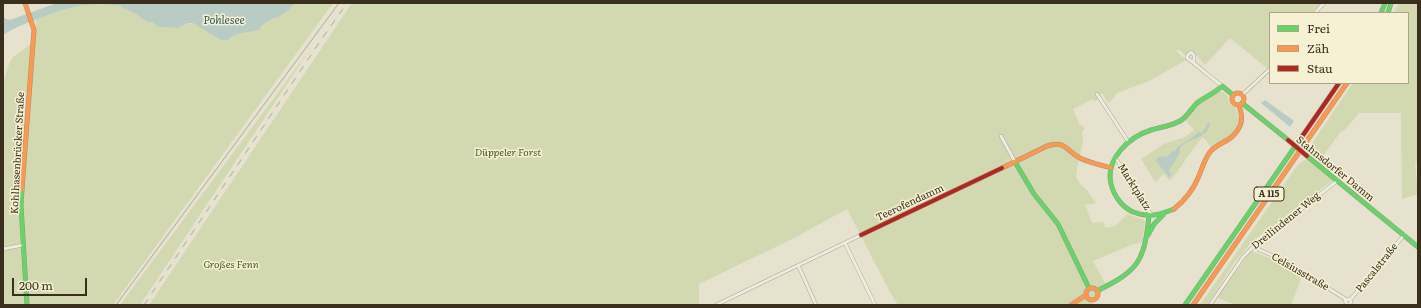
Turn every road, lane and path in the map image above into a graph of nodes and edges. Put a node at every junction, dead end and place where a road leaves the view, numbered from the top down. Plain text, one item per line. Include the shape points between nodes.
1 (26, 3) edge
2 (1324, 3) edge
3 (1316, 12) edge
4 (1194, 63) dead end
5 (1269, 70) edge
6 (1338, 84) edge
7 (1346, 84) edge
8 (1222, 86) junction
9 (1097, 94) dead end
10 (1233, 95) junction
11 (1242, 95) junction
12 (1241, 104) junction
13 (1250, 111) junction
14 (1243, 115) junction
15 (1002, 136) dead end
16 (1128, 143) junction
17 (1116, 157) junction
18 (1015, 162) junction
19 (1111, 168) junction
20 (1337, 180) junction
21 (1164, 214) junction
22 (1151, 216) junction
23 (861, 235) joint
24 (1404, 235) junction
25 (1147, 237) junction
26 (845, 243) junction
27 (24, 245) junction
28 (1254, 246) junction
29 (1418, 247) edge
30 (3, 249) edge
31 (798, 265) junction
32 (1089, 288) junction
33 (1097, 291) junction
34 (1086, 295) junction
35 (1094, 299) junction
36 (1348, 300) junction
37 (27, 305) edge
38 (716, 305) edge
39 (816, 305) edge
40 (875, 305) edge
41 (1071, 305) edge
42 (1097, 305) edge
43 (1185, 305) edge
44 (1192, 305) edge
45 (1210, 305) edge
46 (1350, 305) edge

1 - 27 main road, Kohlhasenbrücker Straße via 34,26 21,206
2 - 3 street
4 - 8 street
5 - 11 street
6 - 43 main road, A 115
7 - 44 main road, A 115
8 - 10 main road
8 - 16 main road via 1196,104 1180,122 1152,129
9 - 16 street
10 - 11 main road
10 - 12 main road via 1232,102 1235,105
11 - 12 main road via 1244,99
12 - 13 main road, Stahnsdorfer Damm
12 - 14 main road
13 - 14 main road
13 - 20 main road, Stahnsdorfer Damm, bridge
14 - 21 main road via 1241,124 1235,132 1207,156 1194,187 1175,208
15 - 18 street
16 - 17 main road
17 - 19 main road
17 - 22 street, Marktplatz
18 - 19 main road, Teerofendamm via 1056,143 1080,158
18 - 23 main road, Teerofendamm
18 - 32 main road via 1034,194 1058,224
19 - 22 main road via 1111,184 1117,199 1131,212
20 - 24 main road, Stahnsdorfer Damm
20 - 28 street, Dreilindener Weg
21 - 22 main road
21 - 25 main road via 1154,224
22 - 25 main road
23 - 26 street, Teerofendamm
24 - 29 main road, Stahnsdorfer Damm
24 - 36 street, Pascalstraße
25 - 33 main road via 1141,260 1132,271
26 - 31 street, Teerofendamm
26 - 40 street
27 - 30 street
27 - 37 main road, Kohlhasenbrücker Straße
28 - 36 street, Celsiusstraße via 1285,261
28 - 45 street, Dreilindener Weg via 1243,257
31 - 38 street, Teerofendamm
31 - 39 street
32 - 33 main road via 1095,288
32 - 34 main road
33 - 35 main road
34 - 35 main road
34 - 41 main road
35 - 42 main road
36 - 46 street

